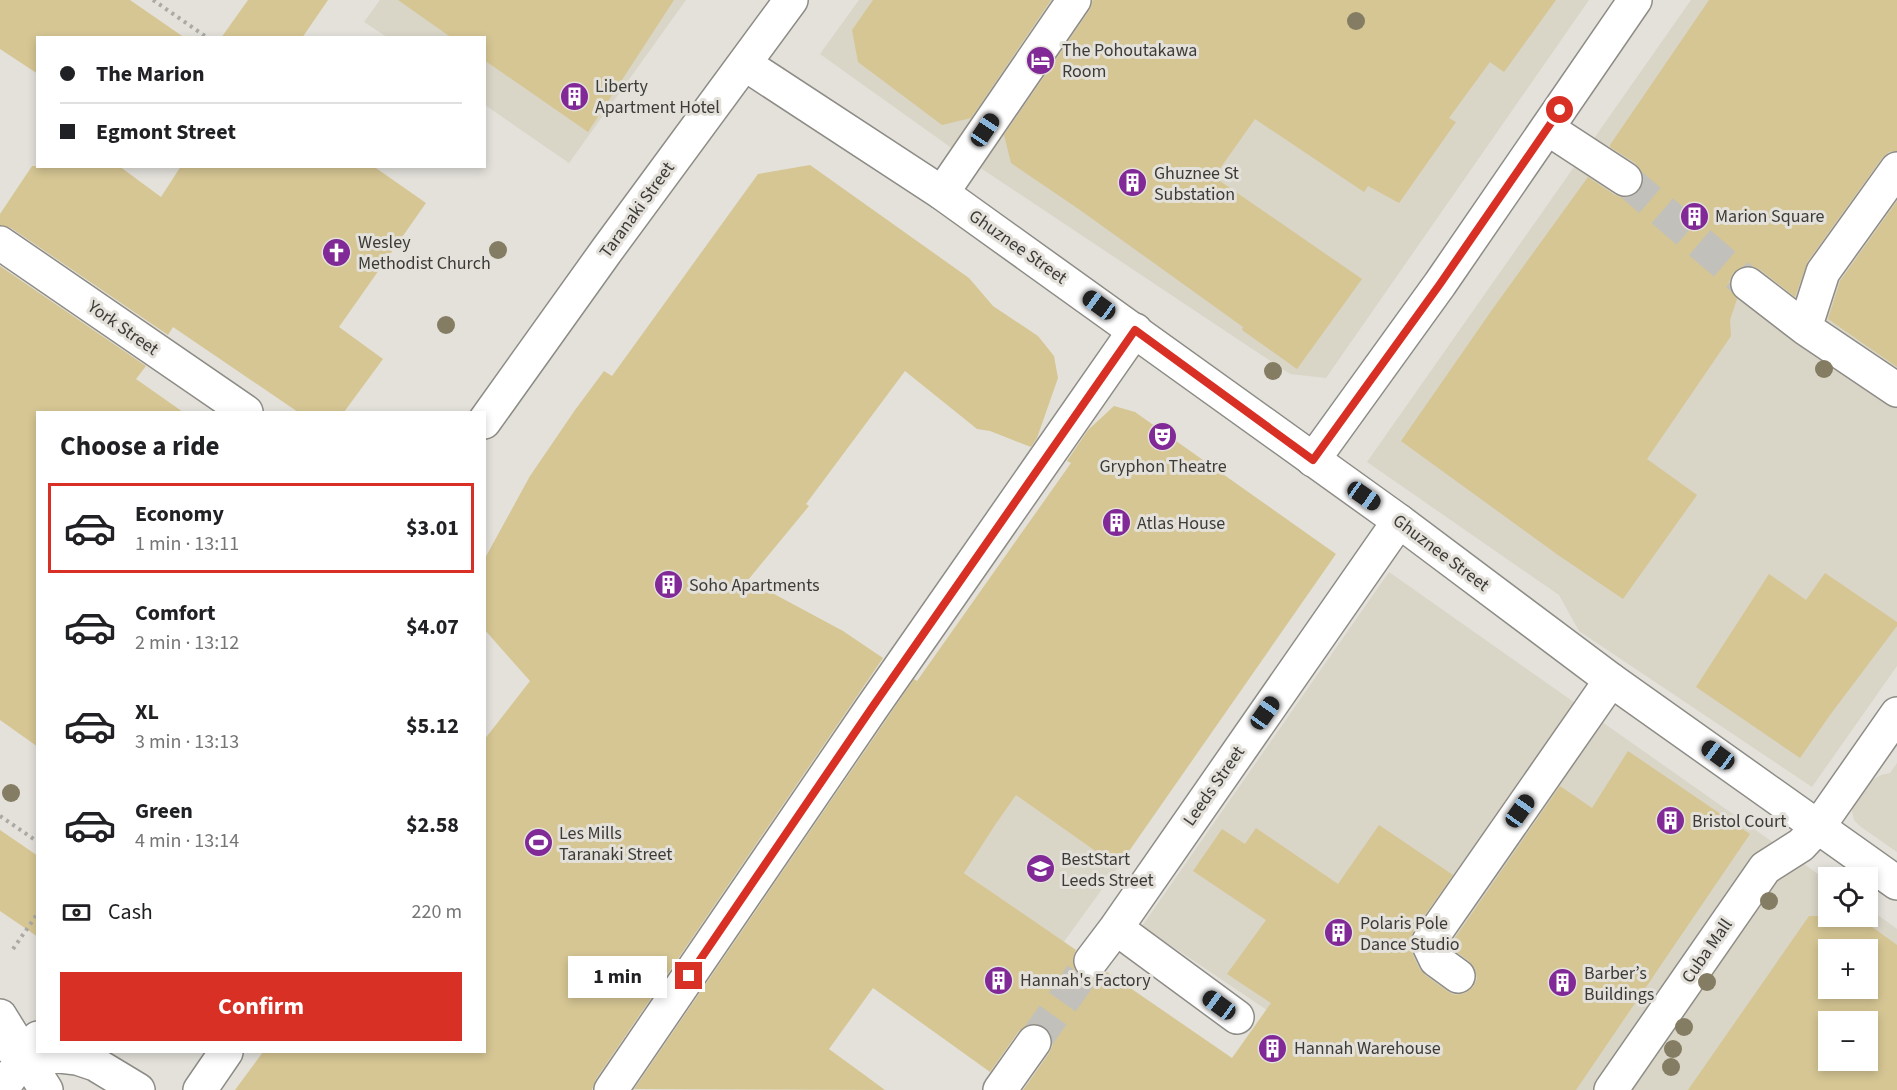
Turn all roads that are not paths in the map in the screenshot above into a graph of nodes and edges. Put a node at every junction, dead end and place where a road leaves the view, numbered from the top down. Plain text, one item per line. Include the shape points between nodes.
1 (791, 0) edge
2 (1074, 0) edge
3 (1635, 0) edge
4 (745, 64) junction
5 (1548, 128) junction
6 (1897, 169) edge
7 (1625, 180) tunnel mouth
8 (942, 193) junction
9 (0, 243) edge
10 (1748, 284) tunnel mouth
11 (1805, 328) junction
12 (1135, 330) junction
13 (1897, 390) edge
14 (245, 411) edge
15 (486, 419) edge
16 (1313, 460) junction
17 (1399, 521) junction
18 (1611, 680) junction
19 (1897, 714) edge
20 (1818, 827) junction
21 (1897, 883) edge
22 (1116, 928) junction
23 (1091, 961) tunnel mouth
24 (1458, 976) dead end
25 (0, 1016) edge
26 (1236, 1017) dead end
27 (1034, 1042) tunnel mouth
28 (21, 1045) edge
29 (36, 1050) edge
30 (45, 1053) edge
31 (225, 1053) edge
32 (1, 1090) edge
33 (46, 1090) edge
34 (138, 1090) edge
35 (200, 1090) edge
36 (611, 1090) edge
37 (1000, 1090) edge
38 (1611, 1090) edge

1 - 4 street, Taranaki Street
2 - 8 street
3 - 5 street
4 - 8 street, Ghuznee Street
4 - 15 street, Taranaki Street
5 - 7 street
5 - 16 street
6 - 11 street via 1823,272
8 - 12 street, Ghuznee Street
9 - 14 street, York Street
10 - 11 street
11 - 13 street
12 - 16 street, Ghuznee Street
12 - 36 street
16 - 17 street, Ghuznee Street
17 - 18 street, Ghuznee Street
17 - 22 street, Leeds Street
18 - 20 street, Ghuznee Street
18 - 24 street via 1428,943 1436,960
19 - 20 street, Cuba Mall
20 - 21 street, Ghuznee Street
20 - 38 street, Cuba Mall via 1802,845 1765,868
22 - 23 street, Leeds Street
22 - 26 street
25 - 28 street
27 - 37 street
28 - 29 street
28 - 32 street
28 - 33 street
30 - 34 street via 95,1064
31 - 35 street

